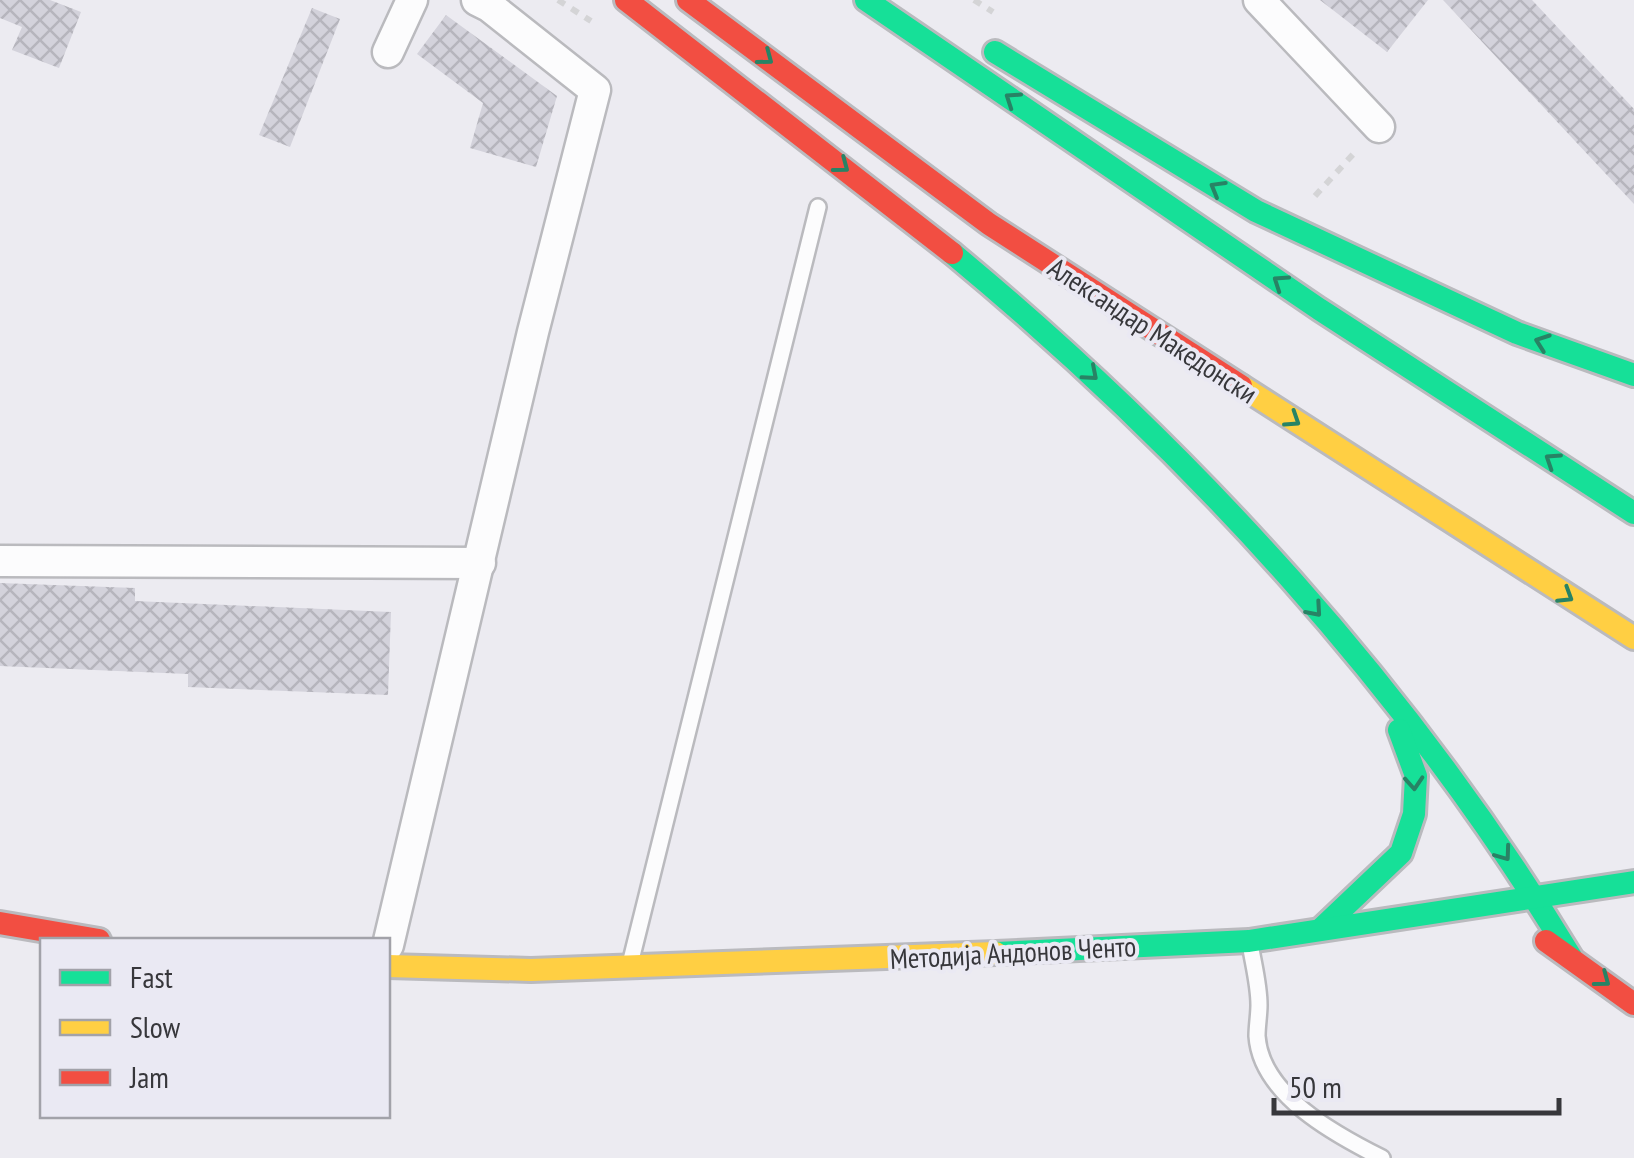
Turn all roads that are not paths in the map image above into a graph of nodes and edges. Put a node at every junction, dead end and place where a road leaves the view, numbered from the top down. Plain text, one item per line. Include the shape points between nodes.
1 (412, 0) edge
2 (477, 0) edge
3 (626, 0) edge
4 (688, 0) edge
5 (866, 0) edge
6 (1259, 0) edge
7 (981, 44) dead end
8 (388, 52) dead end
9 (1379, 128) road end
10 (818, 207) dead end
11 (1634, 375) edge
12 (1634, 513) edge
13 (0, 561) edge
14 (480, 563) junction
15 (1634, 638) edge
16 (1385, 691) junction
17 (1634, 882) edge
18 (1536, 897) junction
19 (1447, 911) junction
20 (0, 924) edge
21 (1322, 928) junction
22 (87, 938) edge
23 (390, 938) edge
24 (1250, 940) junction
25 (1571, 957) junction
26 (630, 964) junction
27 (390, 966) edge
28 (1634, 1004) edge
29 (1382, 1158) edge

1 - 8 street
2 - 14 street via 595,90
3 -> 16 street via 918,224 1108,389 1249,534
4 -> 15 street, Александар Македонски via 989,224
12 -> 5 street via 1319,309
6 - 9 street
11 -> 7 street via 1517,333 1256,211
10 - 26 lane
13 - 14 street
14 - 23 street
16 -> 18 street
16 -> 21 street via 1416,776 1414,814 1401,853
17 - 18 street, Методија Андонов Ченто
18 - 19 street, Методија Андонов Ченто
18 - 25 street
19 - 21 street, Методија Андонов Ченто
19 - 25 street via 1491,914
20 - 22 street
21 - 24 street, Методија Андонов Ченто
24 - 26 street, Методија Андонов Ченто
24 - 29 lane via 1257,1039 1268,1072 1332,1132
25 -> 28 street
26 - 27 street, Методија Андонов Ченто via 531,970

